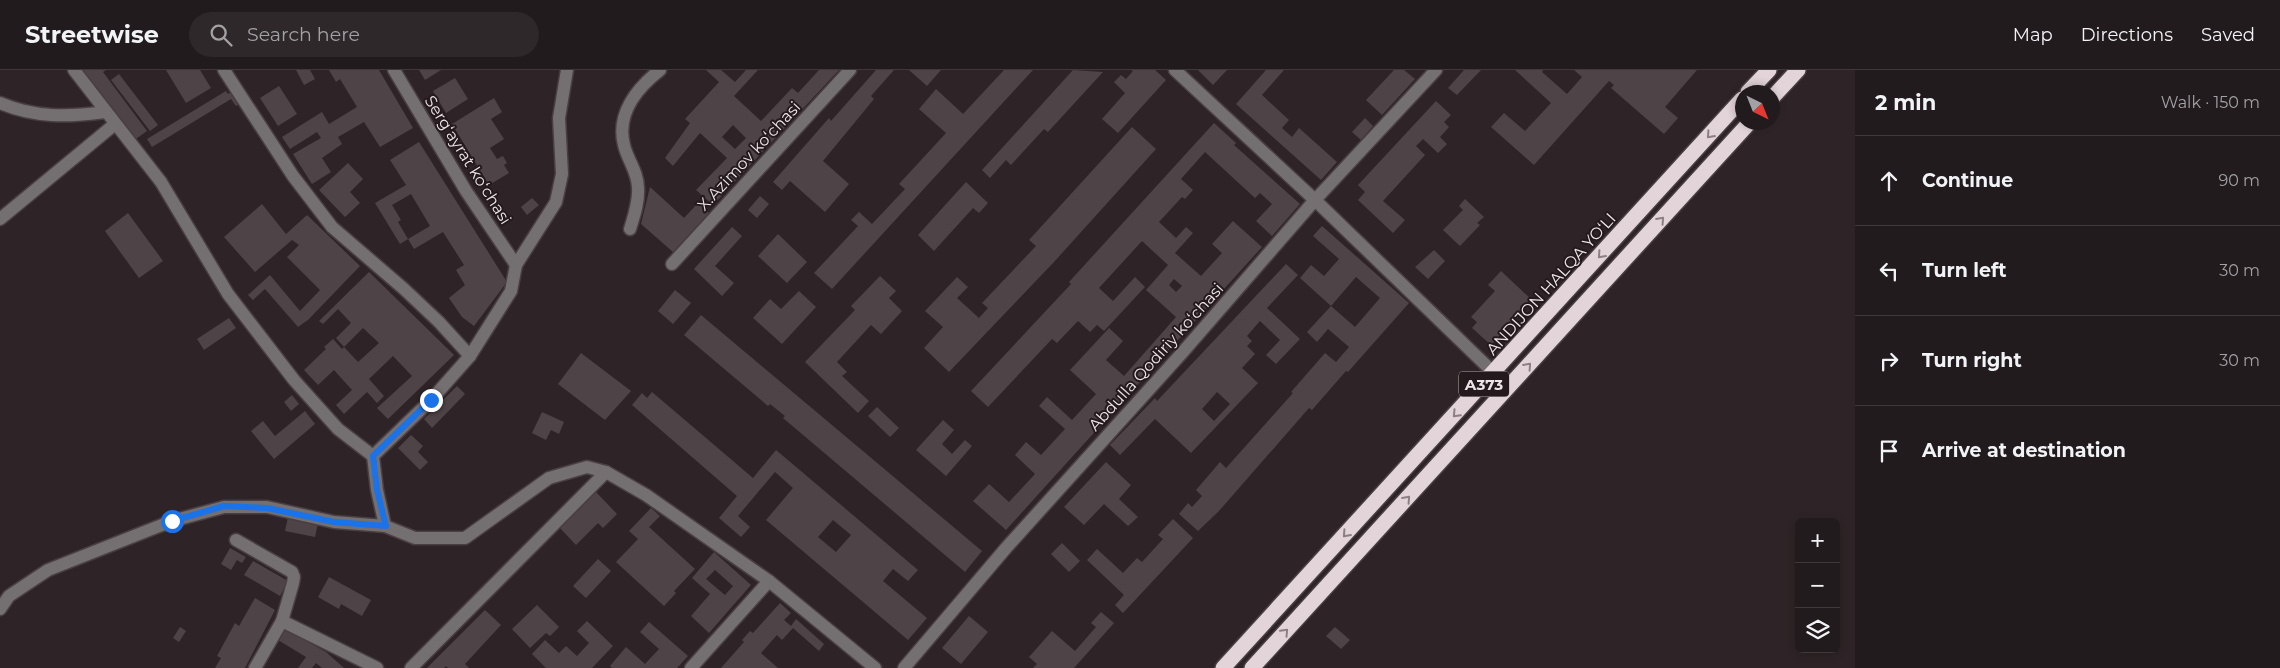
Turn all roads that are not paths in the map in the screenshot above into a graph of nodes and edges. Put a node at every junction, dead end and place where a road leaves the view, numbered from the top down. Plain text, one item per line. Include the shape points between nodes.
1 (74, 70) edge
2 (224, 70) edge
3 (394, 70) edge
4 (567, 70) edge
5 (660, 70) edge
6 (850, 70) edge
7 (1175, 70) edge
8 (1436, 70) edge
9 (1769, 70) edge
10 (1798, 70) edge
11 (1755, 85) edge
12 (1780, 89) edge
13 (0, 103) edge
14 (1735, 107) edge
15 (105, 112) junction
16 (115, 124) junction
17 (1743, 130) edge
18 (1316, 200) junction
19 (0, 219) edge
20 (630, 229) dead end
21 (672, 264) dead end
22 (516, 265) junction
23 (470, 356) junction
24 (1494, 373) junction
25 (373, 456) junction
26 (606, 472) junction
27 (386, 526) junction
28 (236, 540) dead end
29 (769, 581) junction
30 (0, 609) edge
31 (282, 621) junction
32 (255, 668) edge
33 (377, 668) edge
34 (411, 668) edge
35 (691, 668) edge
36 (876, 668) edge
37 (904, 668) edge
38 (1223, 668) edge
39 (1252, 668) edge

1 - 15 street
2 - 23 street via 293,176 332,227 411,295
3 - 22 street, Sergʻayrat koʻchasi via 466,192
4 - 22 street via 560,118 562,174 556,202
5 - 20 street via 630,100 623,120 623,144 638,186 637,208
6 - 21 street, X.Azimov koʻchasi
7 - 18 street
8 - 18 street, Abdulla Qodiriy koʻchasi
9 - 11 highway
10 - 12 highway
13 - 15 street via 41,115 74,117
14 -> 24 highway, ANDIJON HALQA YO‘LI / A373
15 - 16 street
16 - 19 street
16 - 25 street via 161,182 228,294 294,380 338,430
39 -> 17 highway, A373
18 - 24 street
18 - 37 street, Abdulla Qodiriy koʻchasi via 1006,548
22 - 23 street via 510,291
23 - 25 street via 431,400
24 -> 38 highway, ANDIJON HALQA YO‘LI / A373
25 - 27 street
26 - 27 street via 587,467 549,478 465,538 415,538
26 - 29 street via 646,495
26 - 34 street
27 - 30 street via 334,522 267,508 224,506 172,521 48,570 8,596
28 - 31 street via 292,572 293,583
29 - 35 street
29 - 36 street
31 - 32 street
31 - 33 street

